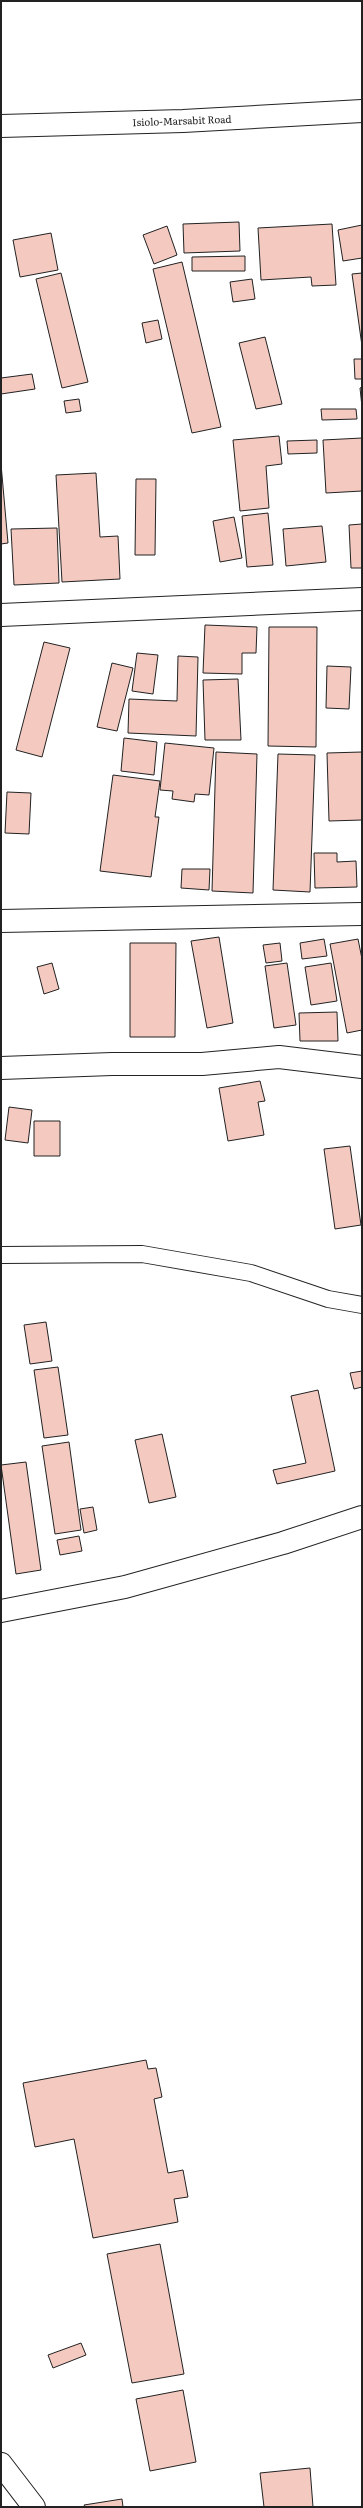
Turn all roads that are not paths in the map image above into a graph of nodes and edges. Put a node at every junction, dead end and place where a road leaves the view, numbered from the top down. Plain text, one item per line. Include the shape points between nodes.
1 (362, 111) edge
2 (1, 126) edge
3 (362, 599) edge
4 (1, 615) edge
5 (362, 914) edge
6 (1, 921) edge
7 (1, 1068) edge
8 (362, 1068) edge
9 (1, 1256) edge
10 (362, 1305) edge
11 (362, 1517) edge
12 (1, 1611) edge
13 (1, 2464) edge
14 (34, 2507) edge

1 - 2 main road, Isiolo-Marsabit Road via 183,121
3 - 4 main road
5 - 6 main road
7 - 8 main road via 202,1064 280,1057
9 - 10 lane via 142,1254 251,1273 328,1300
11 - 12 main road via 283,1543 125,1587
13 - 14 main road

